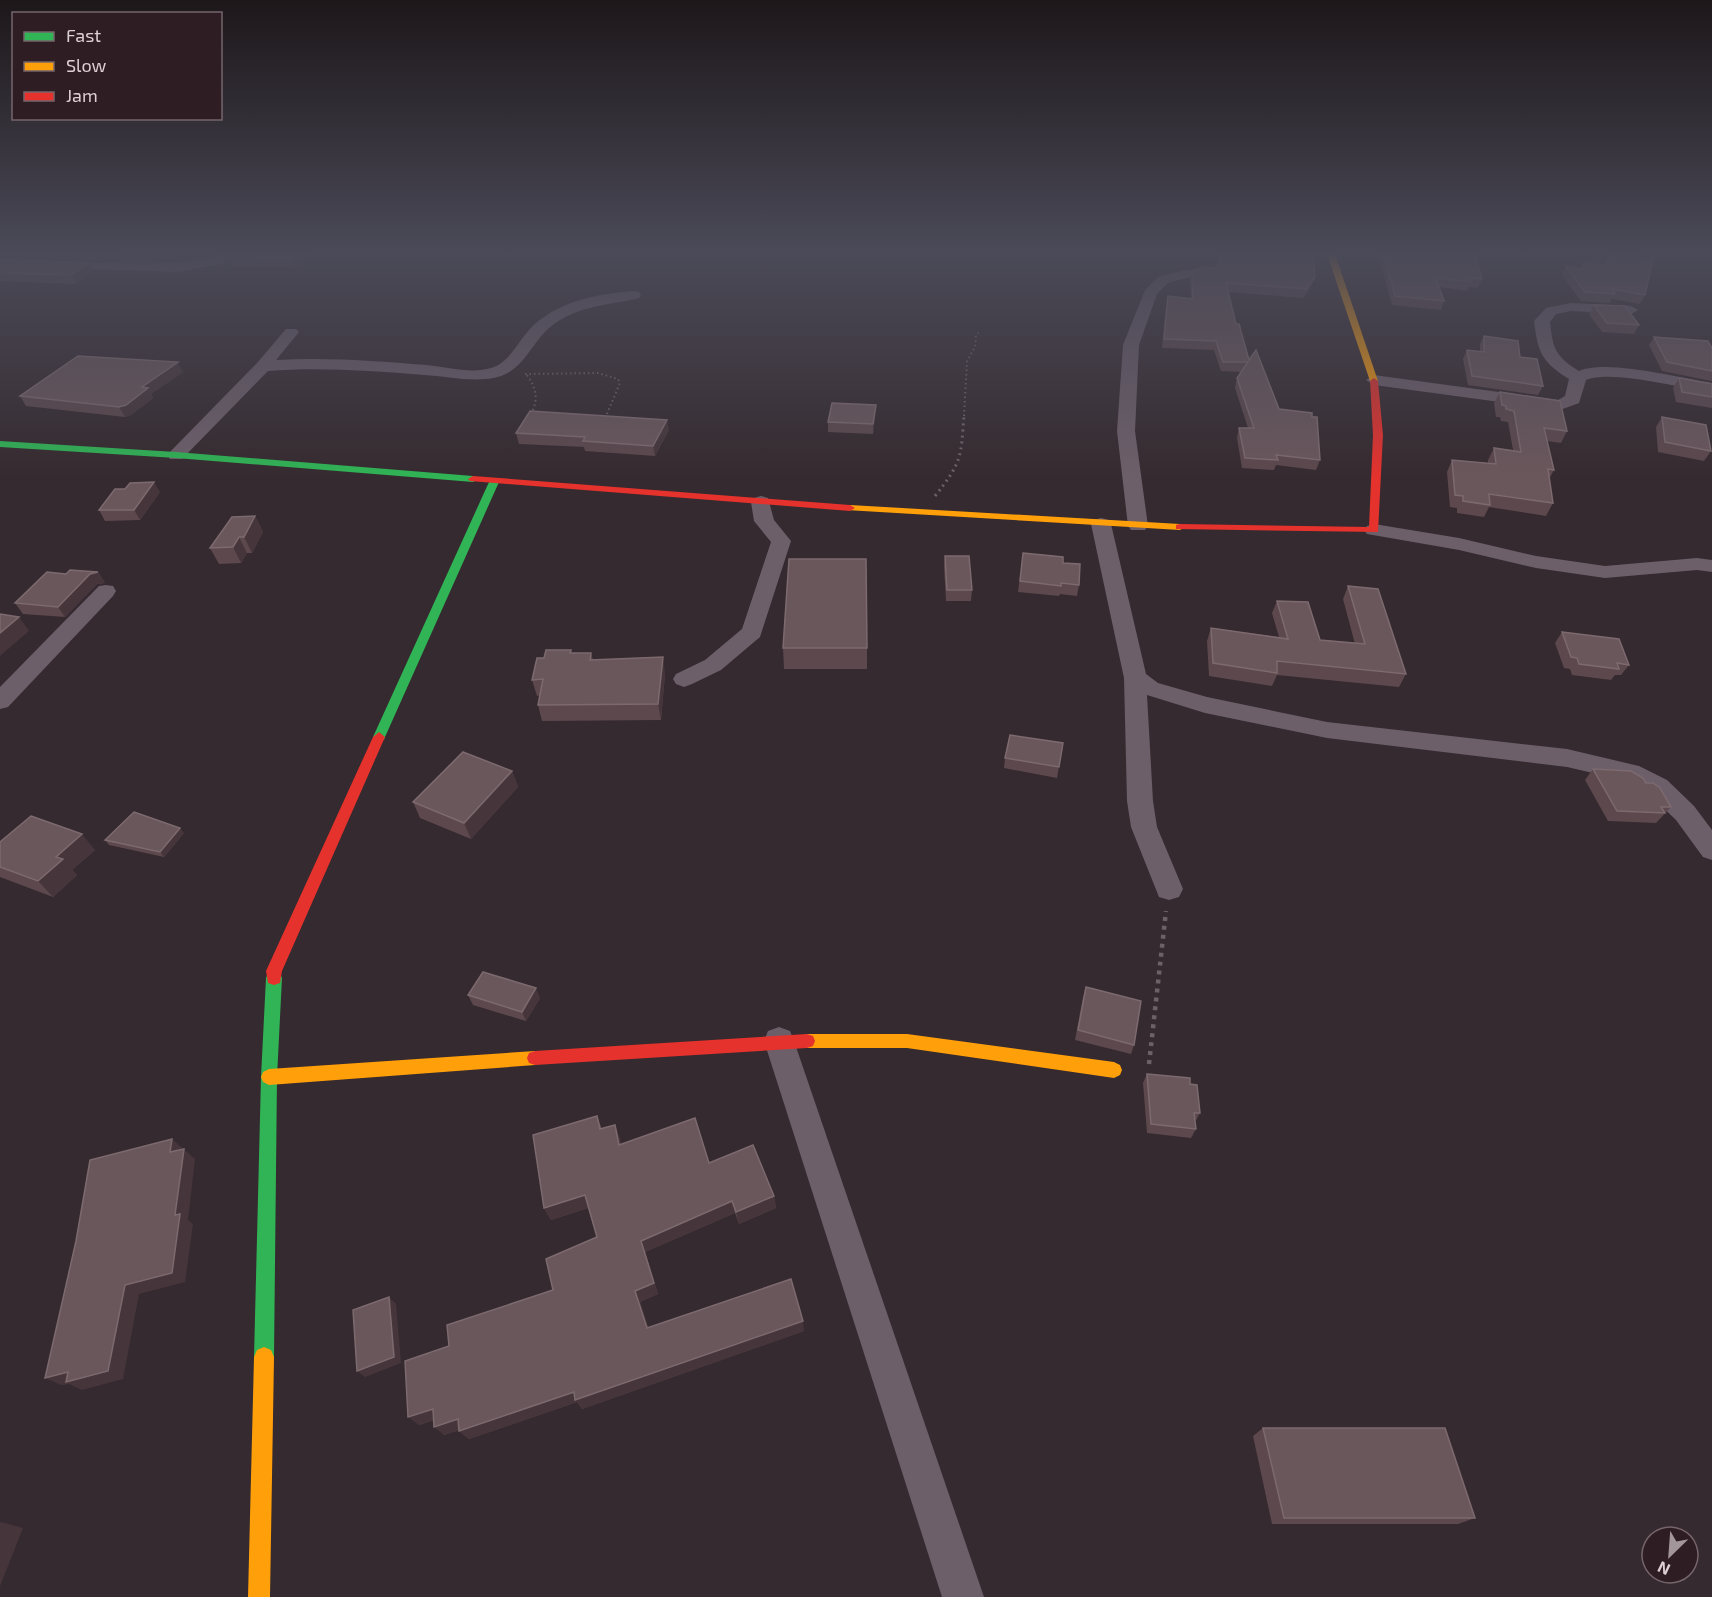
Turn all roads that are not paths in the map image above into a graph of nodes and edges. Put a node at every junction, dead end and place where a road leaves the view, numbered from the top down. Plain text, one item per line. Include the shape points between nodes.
1 (541, 329) edge
2 (1137, 329) edge
3 (1356, 329) edge
4 (1543, 329) edge
5 (291, 332) dead end
6 (263, 366) junction
7 (1578, 377) junction
8 (1374, 380) junction
9 (1712, 388) edge
10 (0, 444) edge
11 (176, 454) junction
12 (494, 482) junction
13 (761, 502) junction
14 (1101, 524) junction
15 (1138, 526) junction
16 (1374, 530) junction
17 (1712, 566) edge
18 (106, 591) dead end
19 (1135, 678) junction
20 (684, 679) dead end
21 (0, 701) edge
22 (1712, 850) edge
23 (1169, 890) road end
24 (779, 1041) junction
25 (1114, 1070) dead end
26 (269, 1077) junction
27 (259, 1597) edge
28 (963, 1597) edge

1 - 6 street via 517,357 497,371 465,373 302,363
2 - 15 street via 1131,345 1126,431
3 - 8 street
4 - 7 street via 1545,351 1554,362
5 - 6 street
6 - 11 street
7 - 8 street via 1573,399 1560,405
7 - 9 street via 1592,371 1615,372
8 - 16 street via 1378,435
10 - 11 street
11 - 12 street
12 - 13 street
12 - 26 street via 274,971
13 - 14 street
13 - 20 street via 764,521 781,541 752,632 713,664
14 - 15 street
14 - 19 street
15 - 16 street
16 - 17 street via 1605,572
18 - 21 street
19 - 22 street via 1150,688 1204,705 1327,730 1567,758 1630,772 1658,788 1685,813
19 - 23 street via 1141,809 1144,827
24 - 25 street via 907,1041
24 - 26 street
24 - 28 street
26 - 27 street

